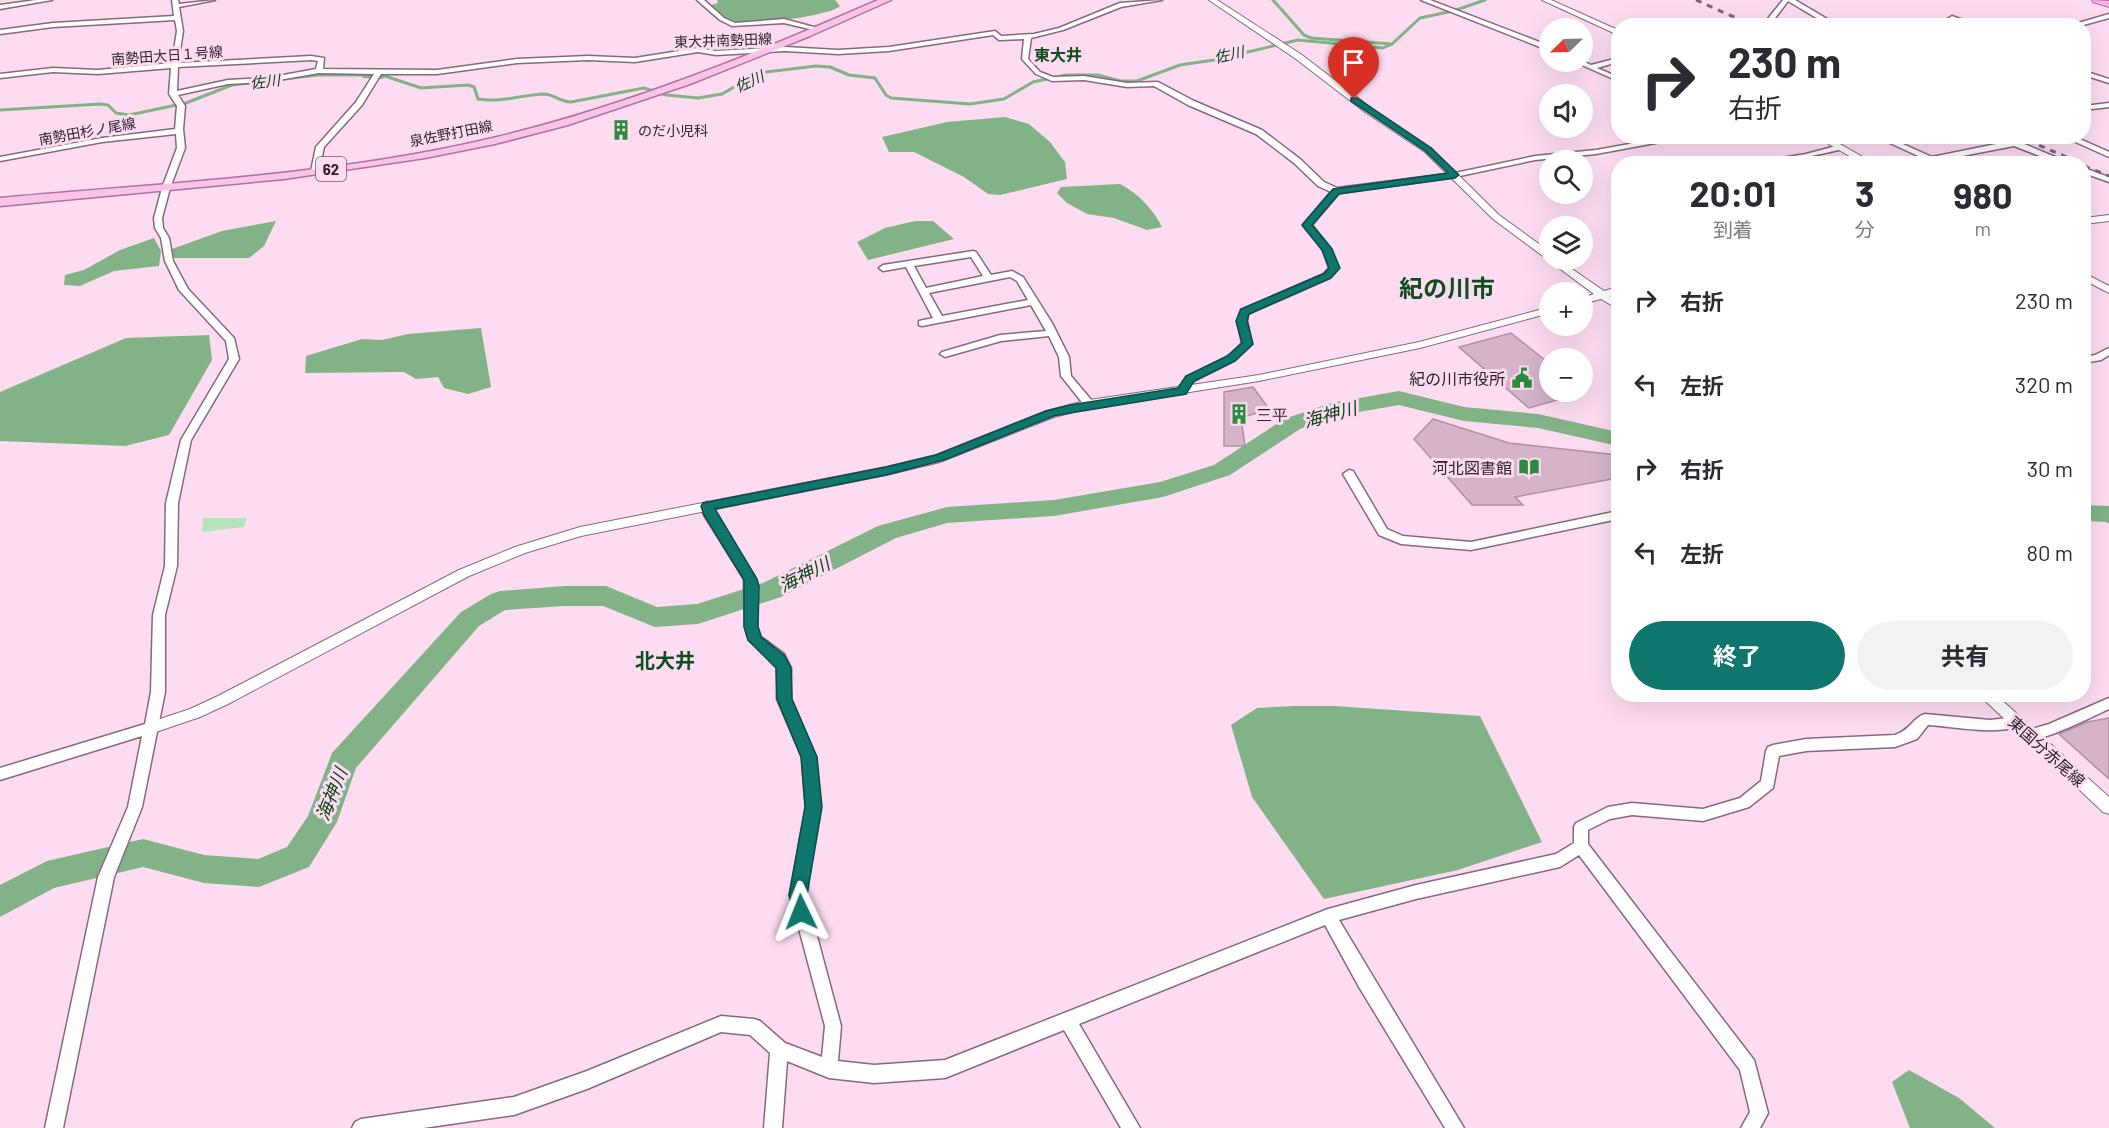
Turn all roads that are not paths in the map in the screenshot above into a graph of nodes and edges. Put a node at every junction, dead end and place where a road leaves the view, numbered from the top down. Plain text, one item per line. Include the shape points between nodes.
1 (48, 0) edge
2 (212, 0) edge
3 (700, 0) edge
4 (886, 0) edge
5 (1111, 0) edge
6 (1159, 0) edge
7 (1212, 0) edge
8 (1424, 0) edge
9 (1545, 0) edge
10 (1788, 0) edge
11 (2097, 0) edge
12 (176, 3) edge
13 (2109, 4) edge
14 (1120, 5) junction
15 (0, 7) edge
16 (2109, 16) edge
17 (177, 18) junction
18 (1772, 18) edge
19 (1821, 18) edge
20 (2091, 21) edge
21 (818, 29) junction
22 (1611, 30) edge
23 (0, 32) edge
24 (1028, 36) junction
25 (1539, 45) edge
26 (767, 51) junction
27 (1611, 62) edge
28 (175, 65) junction
29 (1593, 66) edge
30 (1593, 68) edge
31 (319, 71) junction
32 (377, 74) junction
33 (2091, 75) edge
34 (0, 76) edge
35 (1611, 76) edge
36 (2109, 81) edge
37 (173, 94) junction
38 (179, 131) junction
39 (1643, 144) edge
40 (1834, 144) edge
41 (1896, 144) edge
42 (2010, 144) edge
43 (2018, 144) edge
44 (2084, 144) edge
45 (1840, 147) junction
46 (2109, 155) edge
47 (1806, 156) edge
48 (1856, 156) edge
49 (1922, 156) edge
50 (1951, 156) edge
51 (2048, 156) edge
52 (0, 159) edge
53 (315, 171) junction
54 (2091, 173) edge
55 (1455, 175) junction
56 (2109, 180) edge
57 (167, 186) junction
58 (1336, 191) junction
59 (0, 202) edge
60 (2109, 218) edge
61 (2091, 220) edge
62 (1539, 249) edge
63 (909, 264) junction
64 (883, 268) dead end
65 (1568, 270) edge
66 (989, 279) junction
67 (2091, 280) edge
68 (2109, 290) edge
69 (924, 291) junction
70 (1611, 292) edge
71 (1603, 295) junction
72 (1593, 298) edge
73 (1611, 301) edge
74 (1034, 302) junction
75 (1539, 313) edge
76 (939, 320) junction
77 (922, 323) dead end
78 (1052, 333) junction
79 (2109, 351) edge
80 (945, 354) dead end
81 (2091, 359) edge
82 (1182, 391) junction
83 (1089, 404) junction
84 (1349, 474) dead end
85 (707, 506) junction
86 (1611, 516) edge
87 (1994, 702) edge
88 (2109, 703) edge
89 (2016, 722) junction
90 (150, 728) junction
91 (2030, 735) junction
92 (0, 774) edge
93 (2109, 807) edge
94 (1581, 846) junction
95 (1328, 916) junction
96 (1068, 1021) junction
97 (779, 1049) junction
98 (829, 1069) junction
99 (54, 1128) edge
100 (361, 1128) edge
101 (773, 1128) edge
102 (1131, 1128) edge
103 (1455, 1128) edge
104 (1750, 1128) edge

1 - 15 street
2 - 12 street
3 - 21 street via 722,20 734,25 784,21
4 - 21 main road, 泉佐野打田線 / 62
5 - 14 street
6 - 14 street, 東大井南勢田線
7 - 55 street via 1312,66 1428,150
8 - 25 street
9 - 22 street
10 - 18 street
10 - 19 street
11 - 13 highway
12 - 17 street
14 - 24 street, 東大井南勢田線 via 1061,29
16 - 20 street
17 - 23 street
17 - 28 street via 180,31
21 - 26 main road, 泉佐野打田線 / 62
24 - 26 street, 東大井南勢田線 via 999,38 995,33 889,49 838,52
24 - 58 street via 1025,59 1038,73 1127,85 1155,84 1259,132 1321,184
26 - 32 street, 東大井南勢田線 via 699,50 635,60 517,61 436,72
26 - 53 main road, 泉佐野打田線 / 62 via 661,92 514,136
27 - 29 street
28 - 31 street, 南勢田大日１号線 via 311,57 322,59
28 - 34 street, 南勢田大日１号線
28 - 37 street
30 - 35 street
31 - 32 street, 東大井南勢田線
31 - 37 street, 東大井南勢田線 via 228,82
32 - 53 street via 359,103 320,147
33 - 36 street
37 - 38 street via 181,105
38 - 52 street, 南勢田杉ノ尾線 via 102,140
38 - 57 street via 181,148
39 - 55 street via 1535,158
40 - 45 street
41 - 49 street
42 - 50 street
43 - 51 street
44 - 46 street
45 - 47 street
45 - 48 street
53 - 57 main road, 泉佐野打田線 / 62
54 - 56 street
55 - 58 street
55 - 62 street via 1496,217
57 - 59 main road, 泉佐野打田線 / 62
57 - 90 street via 158,218 169,261 184,290 231,340 234,359 186,440 172,503 171,566 159,615 158,692
58 - 82 street via 1307,225 1327,249 1334,268 1327,276 1244,312 1242,321 1248,344 1231,359 1190,379
60 - 61 street
63 - 64 street
63 - 66 street via 973,254
63 - 69 street
65 - 71 street
66 - 69 street
66 - 74 street via 1012,274 1020,279
67 - 68 street
69 - 76 street
70 - 71 street
71 - 72 street
71 - 73 street
74 - 76 street
74 - 78 street
75 - 82 street via 1420,345
76 - 77 street
78 - 80 street via 1000,338
78 - 83 street via 1064,357 1066,376
79 - 81 street
82 - 83 street
83 - 85 street via 1050,414 940,458
84 - 86 street via 1383,532 1401,540 1471,546
85 - 90 street via 580,532 501,558 464,573 223,700
85 - 98 street via 752,586 751,627 755,640 779,658 784,668 784,699 809,757 813,807 798,895 832,1026
87 - 89 street, 東国分赤尾線
88 - 91 street
89 - 91 street, 東国分赤尾線
89 - 94 street via 1990,725 1925,719 1912,735 1896,741 1806,745 1773,751 1768,784 1744,803 1703,815 1632,809 1608,813 1581,827
90 - 92 street
90 - 99 street via 135,807 106,877
91 - 93 street, 東国分赤尾線
94 - 95 street via 1560,860
94 - 104 street via 1748,1066 1759,1113
95 - 96 street
95 - 103 street
96 - 98 street via 945,1069 874,1074
96 - 102 street
97 - 98 street
97 - 100 street via 754,1027 721,1024 514,1106
97 - 101 street

